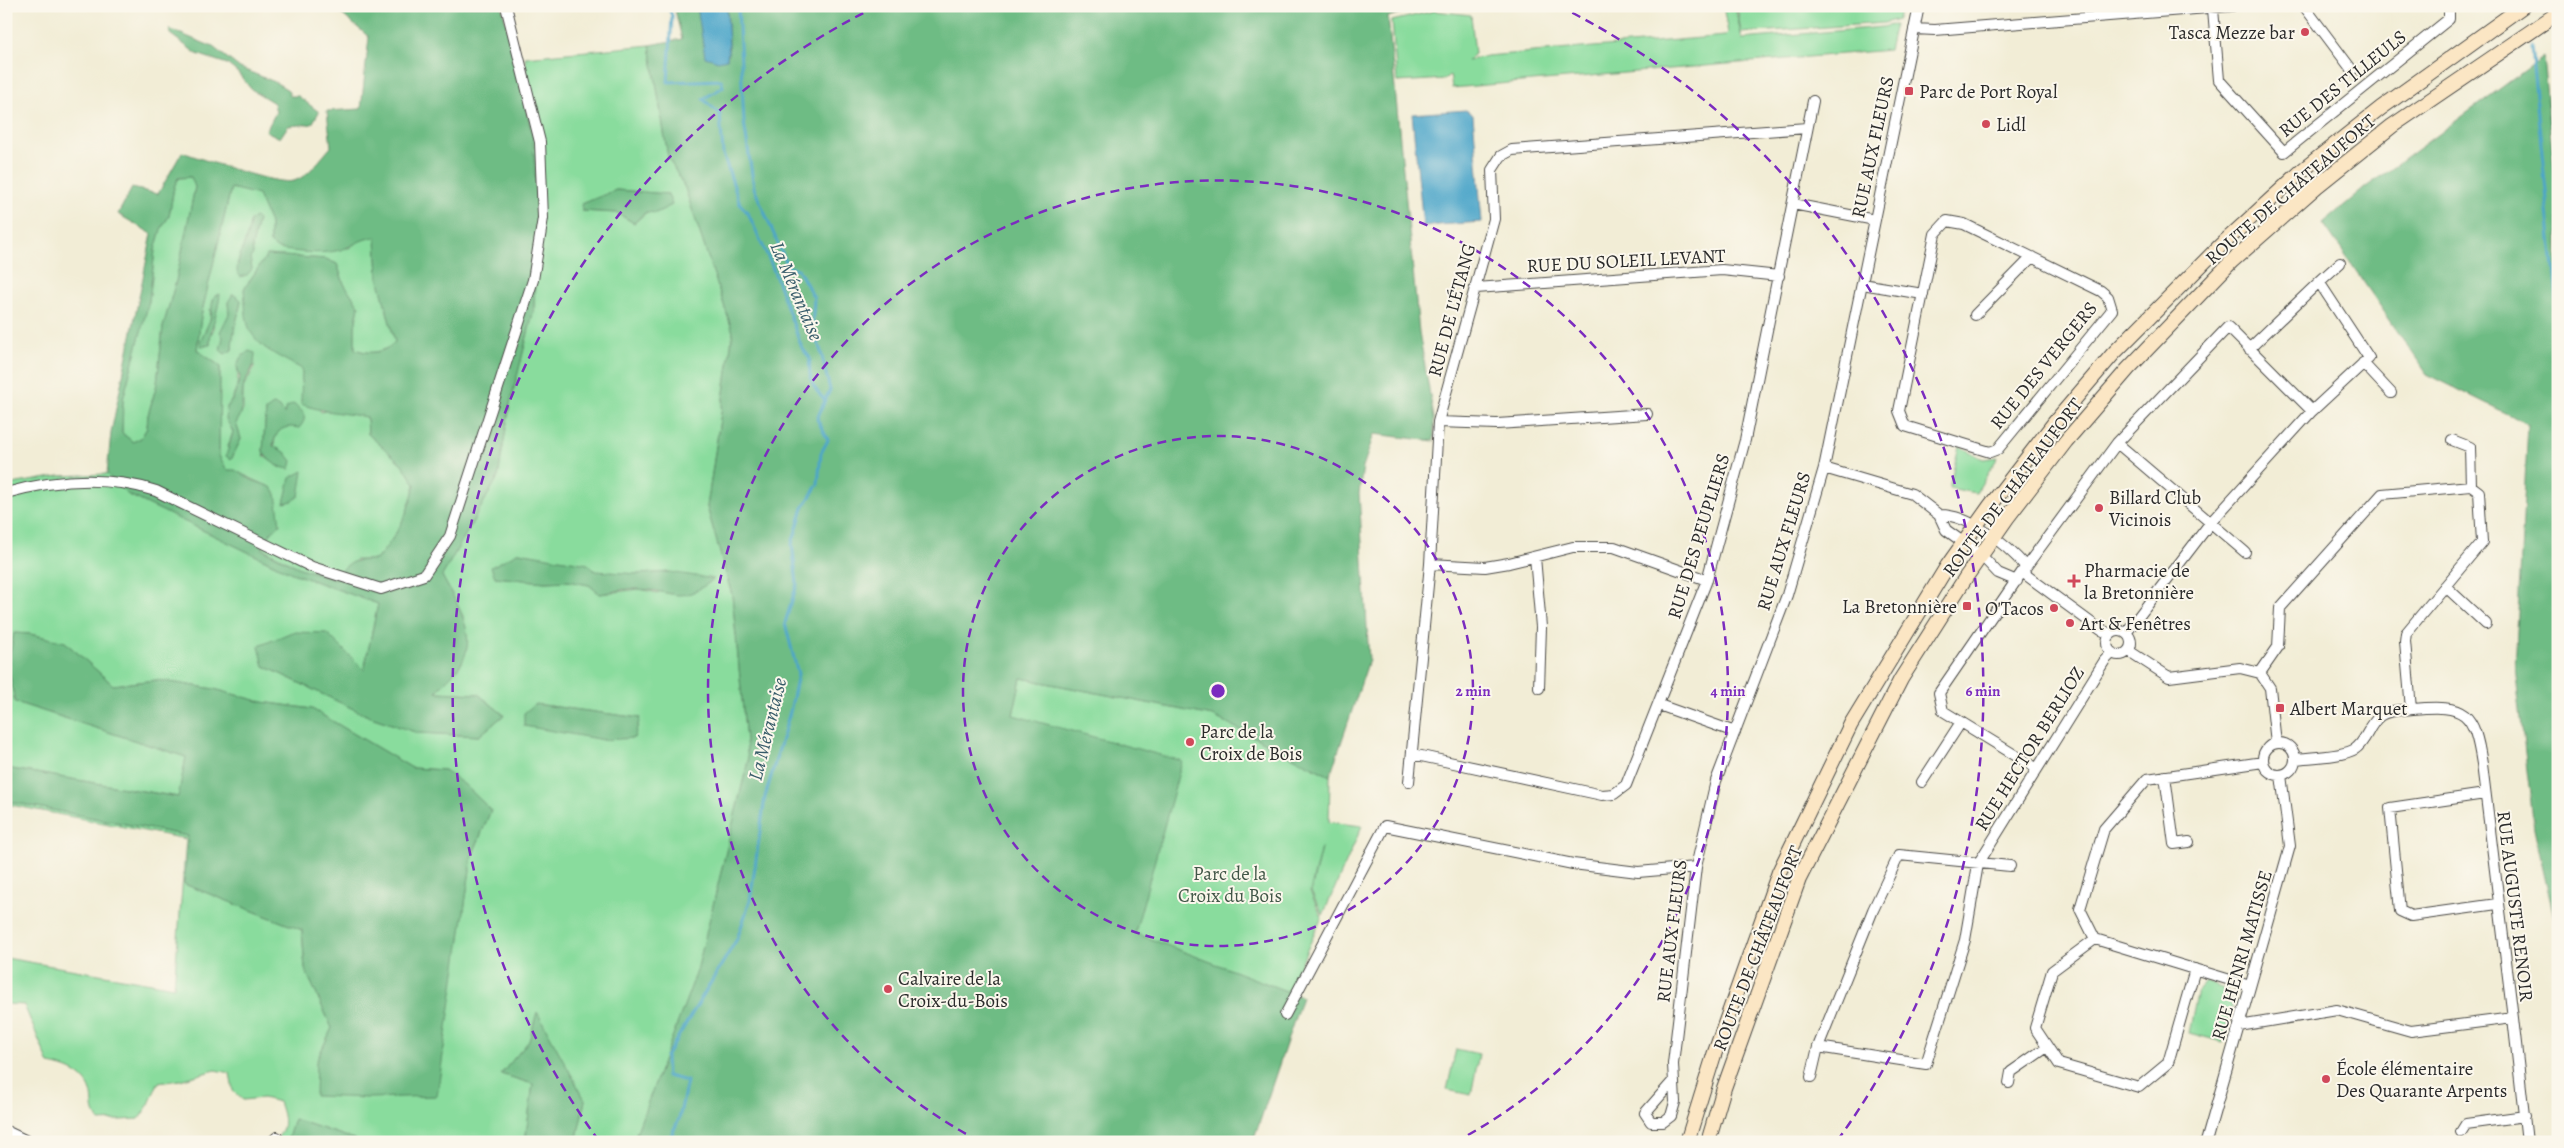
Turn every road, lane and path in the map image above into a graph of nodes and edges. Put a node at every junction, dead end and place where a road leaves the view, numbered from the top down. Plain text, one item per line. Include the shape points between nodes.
1 (506, 6) edge
2 (1919, 6) edge
3 (2232, 6) edge
4 (2304, 6) edge
5 (2449, 6) edge
6 (2523, 6) edge
7 (2213, 9) junction
8 (2558, 13) edge
9 (1914, 29) junction
10 (2352, 70) tunnel mouth
11 (1813, 102) dead end
12 (1807, 128) junction
13 (1793, 204) junction
14 (1875, 220) junction
15 (2032, 258) junction
16 (2340, 263) dead end
17 (1779, 276) junction
18 (2319, 282) junction
19 (1862, 284) junction
20 (1476, 288) junction
21 (1923, 294) junction
22 (1975, 315) dead end
23 (2249, 349) junction
24 (2363, 363) junction
25 (2391, 393) dead end
26 (2312, 411) junction
27 (1647, 414) dead end
28 (1438, 422) junction
29 (2452, 440) dead end
30 (2117, 443) junction
31 (1824, 468) junction
32 (2471, 486) junction
33 (6, 493) edge
34 (1939, 515) junction
35 (2211, 522) junction
36 (1975, 527) junction
37 (1993, 538) junction
38 (1973, 549) junction
39 (2245, 552) dead end
40 (1535, 557) junction
41 (1430, 564) junction
42 (2022, 573) junction
43 (1707, 580) junction
44 (2446, 586) junction
45 (2486, 624) dead end
46 (2126, 633) junction
47 (2111, 634) junction
48 (2129, 651) junction
49 (2112, 653) junction
50 (2260, 673) junction
51 (1539, 688) dead end
52 (1659, 705) junction
53 (2411, 709) junction
54 (1961, 722) junction
55 (1735, 732) junction
56 (2276, 743) junction
57 (1412, 754) junction
58 (2295, 759) junction
59 (2263, 762) junction
60 (2036, 768) junction
61 (2281, 775) junction
62 (2165, 776) junction
63 (1409, 782) dead end
64 (1922, 782) dead end
65 (2485, 794) junction
66 (2189, 842) dead end
67 (1978, 864) junction
68 (2010, 866) dead end
69 (1696, 867) junction
70 (2497, 904) junction
71 (2095, 938) junction
72 (2195, 969) junction
73 (2250, 986) junction
74 (1284, 1015) dead end
75 (2513, 1018) junction
76 (2239, 1026) junction
77 (1818, 1047) junction
78 (2047, 1047) junction
79 (1812, 1077) dead end
80 (1674, 1080) dead end
81 (2010, 1083) dead end
82 (2526, 1116) junction
83 (6, 1131) edge
84 (2461, 1132) dead end
85 (29, 1142) edge
86 (1687, 1142) edge
87 (1708, 1142) edge
88 (2206, 1142) edge
89 (2527, 1142) edge

1 - 33 street via 540,142 543,218 533,280 450,536 424,575 381,589 312,567 156,491 129,482 63,482
2 - 9 street, RUE AUX FLEURS
3 - 7 street
4 - 10 street
5 - 7 street, RUE DES TILLEULS via 2449,19 2363,85 2284,152 2219,80
6 - 36 main road, ROUTE DE CHÂTEAUFORT via 2381,108 2304,169 2220,246 2113,354 2022,464
7 - 9 street
8 - 37 main road, ROUTE DE CHÂTEAUFORT via 2392,126 2317,186 2232,261 2128,369 2066,441
9 - 14 street, RUE AUX FLEURS
11 - 12 street, RUE DES PEUPLIERS
12 - 13 street, RUE DES PEUPLIERS
12 - 20 street, RUE DE L'ÉTANG via 1512,150 1501,156 1492,170 1494,219
13 - 14 street
13 - 17 street, RUE DES PEUPLIERS
14 - 19 street, RUE AUX FLEURS
15 - 21 street, RUE DES VERGERS via 1964,224 1947,221 1934,234
15 - 21 street, RUE DES VERGERS via 2101,291 2108,297 2112,310 1998,449 1990,452 1912,429 1901,420 1899,411
15 - 22 street
16 - 18 street
17 - 20 street, RUE DU SOLEIL LEVANT via 1722,270
17 - 43 street, RUE DES PEUPLIERS via 1745,440
18 - 23 street
18 - 24 street via 2369,358
19 - 21 street
19 - 31 street, RUE AUX FLEURS
20 - 28 street, RUE DE L'ÉTANG
23 - 26 street
23 - 30 street via 2228,327
24 - 25 street
24 - 26 street
26 - 35 street
27 - 28 street via 1497,424
28 - 41 street, RUE DE L'ÉTANG
29 - 32 street via 2470,447
30 - 35 street
30 - 42 street
31 - 34 street via 1912,494
31 - 55 street, RUE AUX FLEURS via 1787,595
32 - 44 street via 2479,492 2482,542
32 - 50 street via 2382,494 2280,608 2278,647
34 - 36 street via 1952,515
34 - 38 street via 1946,530
35 - 39 street
35 - 46 street
36 - 37 street
36 - 38 main road, ROUTE DE CHÂTEAUFORT
37 - 38 main road, ROUTE DE CHÂTEAUFORT
37 - 42 street via 2012,552
38 - 42 street via 1998,573
38 - 86 main road, ROUTE DE CHÂTEAUFORT via 1851,724 1779,872 1714,1055
38 - 87 main road, ROUTE DE CHÂTEAUFORT via 1901,679 1799,879 1724,1088
40 - 41 street via 1484,567
40 - 43 street via 1573,547 1614,547
40 - 51 street via 1541,627
41 - 57 street, RUE DE L'ÉTANG
42 - 47 street
42 - 54 street via 1940,693 1943,711
43 - 52 street, RUE DES PEUPLIERS
44 - 45 street
44 - 53 street via 2406,633
46 - 47 street
46 - 48 street via 2131,641
47 - 49 street via 2106,644
48 - 49 street via 2118,656
48 - 50 street via 2169,677 2240,668
49 - 60 street, RUE HECTOR BERLIOZ
50 - 56 street via 2270,688
52 - 55 street
52 - 57 street, RUE DES PEUPLIERS via 1626,785 1614,794 1602,795
53 - 58 street, RUE AUGUSTE RENOIR via 2380,716 2357,748 2348,752
53 - 65 street, RUE AUGUSTE RENOIR via 2445,706 2468,718 2477,732
54 - 60 street
54 - 64 street
55 - 69 street, RUE AUX FLEURS via 1716,780
56 - 58 street via 2289,747
56 - 59 street via 2266,750
57 - 63 street, RUE DE L'ÉTANG
58 - 61 street via 2291,770
59 - 61 street via 2269,771
59 - 62 street
60 - 67 street, RUE HECTOR BERLIOZ
61 - 73 street, RUE HENRI MATISSE via 2290,846
62 - 66 street via 2174,844
62 - 71 street via 2147,779 2104,829 2080,909
65 - 70 street, RUE AUGUSTE RENOIR
65 - 70 street via 2390,808 2400,911 2410,916
67 - 68 street
67 - 77 street via 1898,855
67 - 77 street, RUE HECTOR BERLIOZ via 1965,940 1926,1064
69 - 74 street via 1638,872 1573,864 1385,826
69 - 80 street, RUE AUX FLEURS via 1687,925
70 - 75 street, RUE AUGUSTE RENOIR
71 - 72 street
71 - 78 street via 2052,971 2035,1028
72 - 73 street
72 - 78 street via 2168,1063 2139,1087 2058,1064
73 - 76 street, RUE HENRI MATISSE
75 - 76 street, RUE AUGUSTE RENOIR via 2411,1031 2337,1010
75 - 82 street
76 - 88 street, RUE HENRI MATISSE
77 - 79 street
78 - 81 street via 2011,1072
82 - 84 street via 2466,1124
82 - 89 street
83 - 85 street

